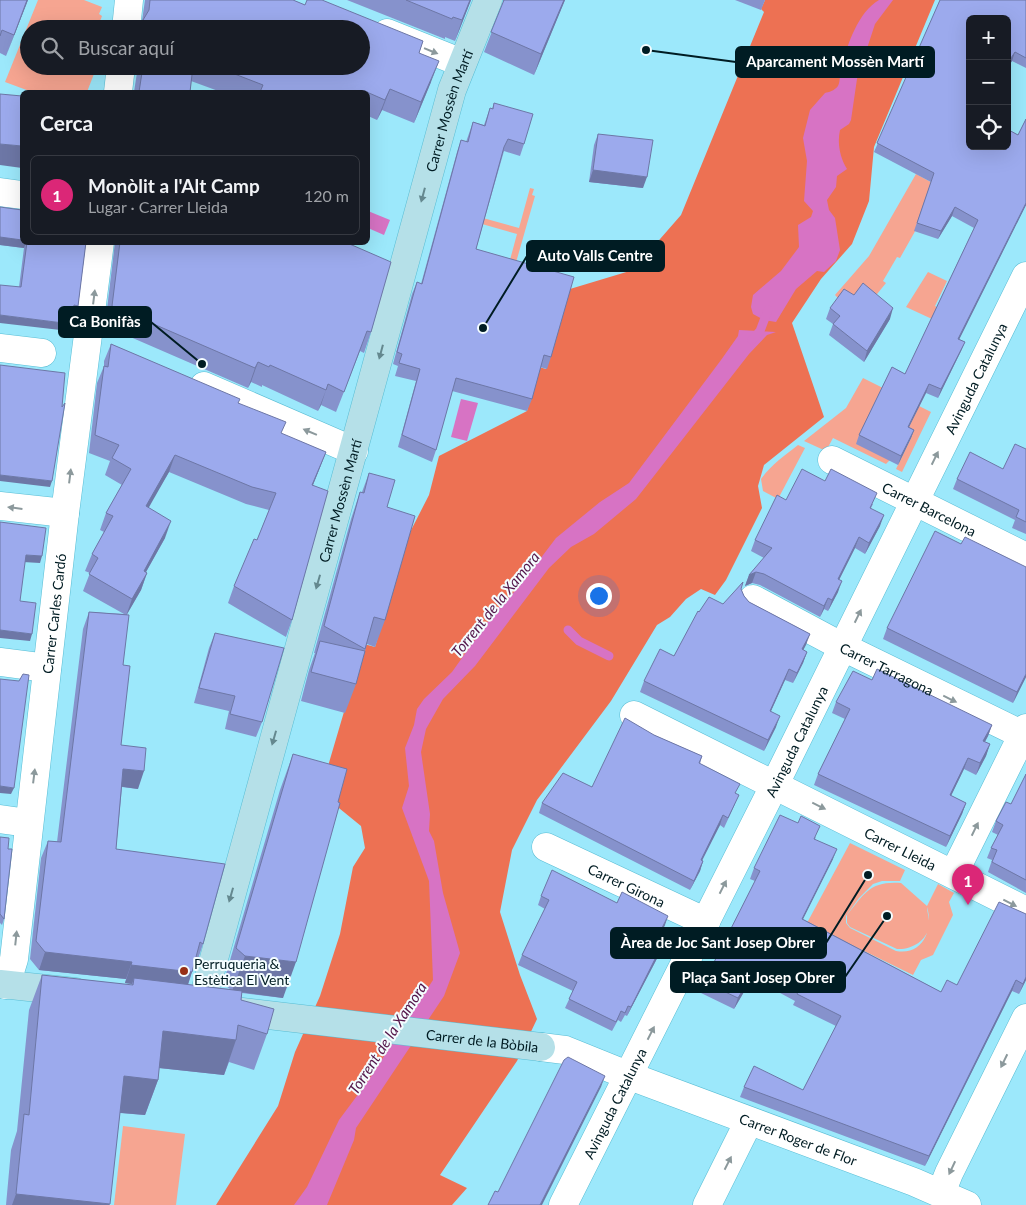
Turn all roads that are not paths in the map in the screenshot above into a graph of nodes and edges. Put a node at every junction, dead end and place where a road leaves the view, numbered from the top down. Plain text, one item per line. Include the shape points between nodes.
1 (129, 0) edge
2 (488, 0) edge
3 (127, 20) edge
4 (370, 26) edge
5 (462, 63) junction
6 (120, 75) edge
7 (118, 90) edge
8 (0, 192) edge
9 (20, 195) edge
10 (100, 245) edge
11 (1026, 276) edge
12 (89, 337) junction
13 (0, 348) edge
14 (115, 348) edge
15 (42, 353) dead end
16 (179, 375) edge
17 (354, 450) junction
18 (832, 460) dead end
19 (914, 502) junction
20 (0, 506) edge
21 (65, 513) junction
22 (1026, 557) edge
23 (753, 599) dead end
24 (843, 647) junction
25 (0, 662) edge
26 (47, 668) junction
27 (634, 715) dead end
28 (1024, 731) edge
29 (775, 784) junction
30 (0, 819) edge
31 (28, 823) junction
32 (546, 847) dead end
33 (954, 873) junction
34 (1026, 911) edge
35 (706, 922) junction
36 (2, 986) edge
37 (97, 995) edge
38 (173, 1003) edge
39 (201, 1006) junction
40 (1026, 1018) edge
41 (627, 1075) junction
42 (749, 1121) junction
43 (941, 1193) junction
44 (563, 1205) edge
45 (707, 1205) edge
46 (967, 1205) edge

1 - 3 street
2 - 5 street, Carrer Mossèn Martí
4 -> 5 street
5 -> 17 street, Carrer Mossèn Martí via 391,269
6 - 7 street
8 - 9 street
12 -> 10 street, Carrer Carles Cardó
19 -> 11 street, Avinguda Catalunya
12 - 14 street
21 -> 12 street, Carrer Carles Cardó
13 - 15 street
17 -> 16 street
17 -> 39 street, Carrer Mossèn Martí
18 - 19 street, Carrer Barcelona
19 - 22 street, Carrer Barcelona
24 -> 19 street, Avinguda Catalunya
21 -> 20 street
21 - 26 street, Carrer Carles Cardó
23 - 24 street, Carrer Tarragona
24 -> 28 street, Carrer Tarragona
24 - 29 street, Avinguda Catalunya
25 - 26 street
31 -> 26 street, Carrer Carles Cardó
27 - 29 street
33 -> 28 street
29 -> 33 street, Carrer Lleida
35 -> 29 street, Avinguda Catalunya
30 - 31 street
36 -> 31 street, Carrer Carles Cardó via 14,959
32 - 35 street, Carrer Girona
33 -> 34 street, Carrer Lleida
41 -> 35 street, Avinguda Catalunya
36 - 37 street
38 - 39 street, Carrer de la Bòbila
39 - 41 street, Carrer de la Bòbila via 541,1046 565,1050
40 -> 43 street
41 - 42 street, Carrer Roger de Flor
41 - 44 street, Avinguda Catalunya
42 - 43 street, Carrer Roger de Flor
45 -> 42 street
43 - 46 street, Carrer Roger de Flor

